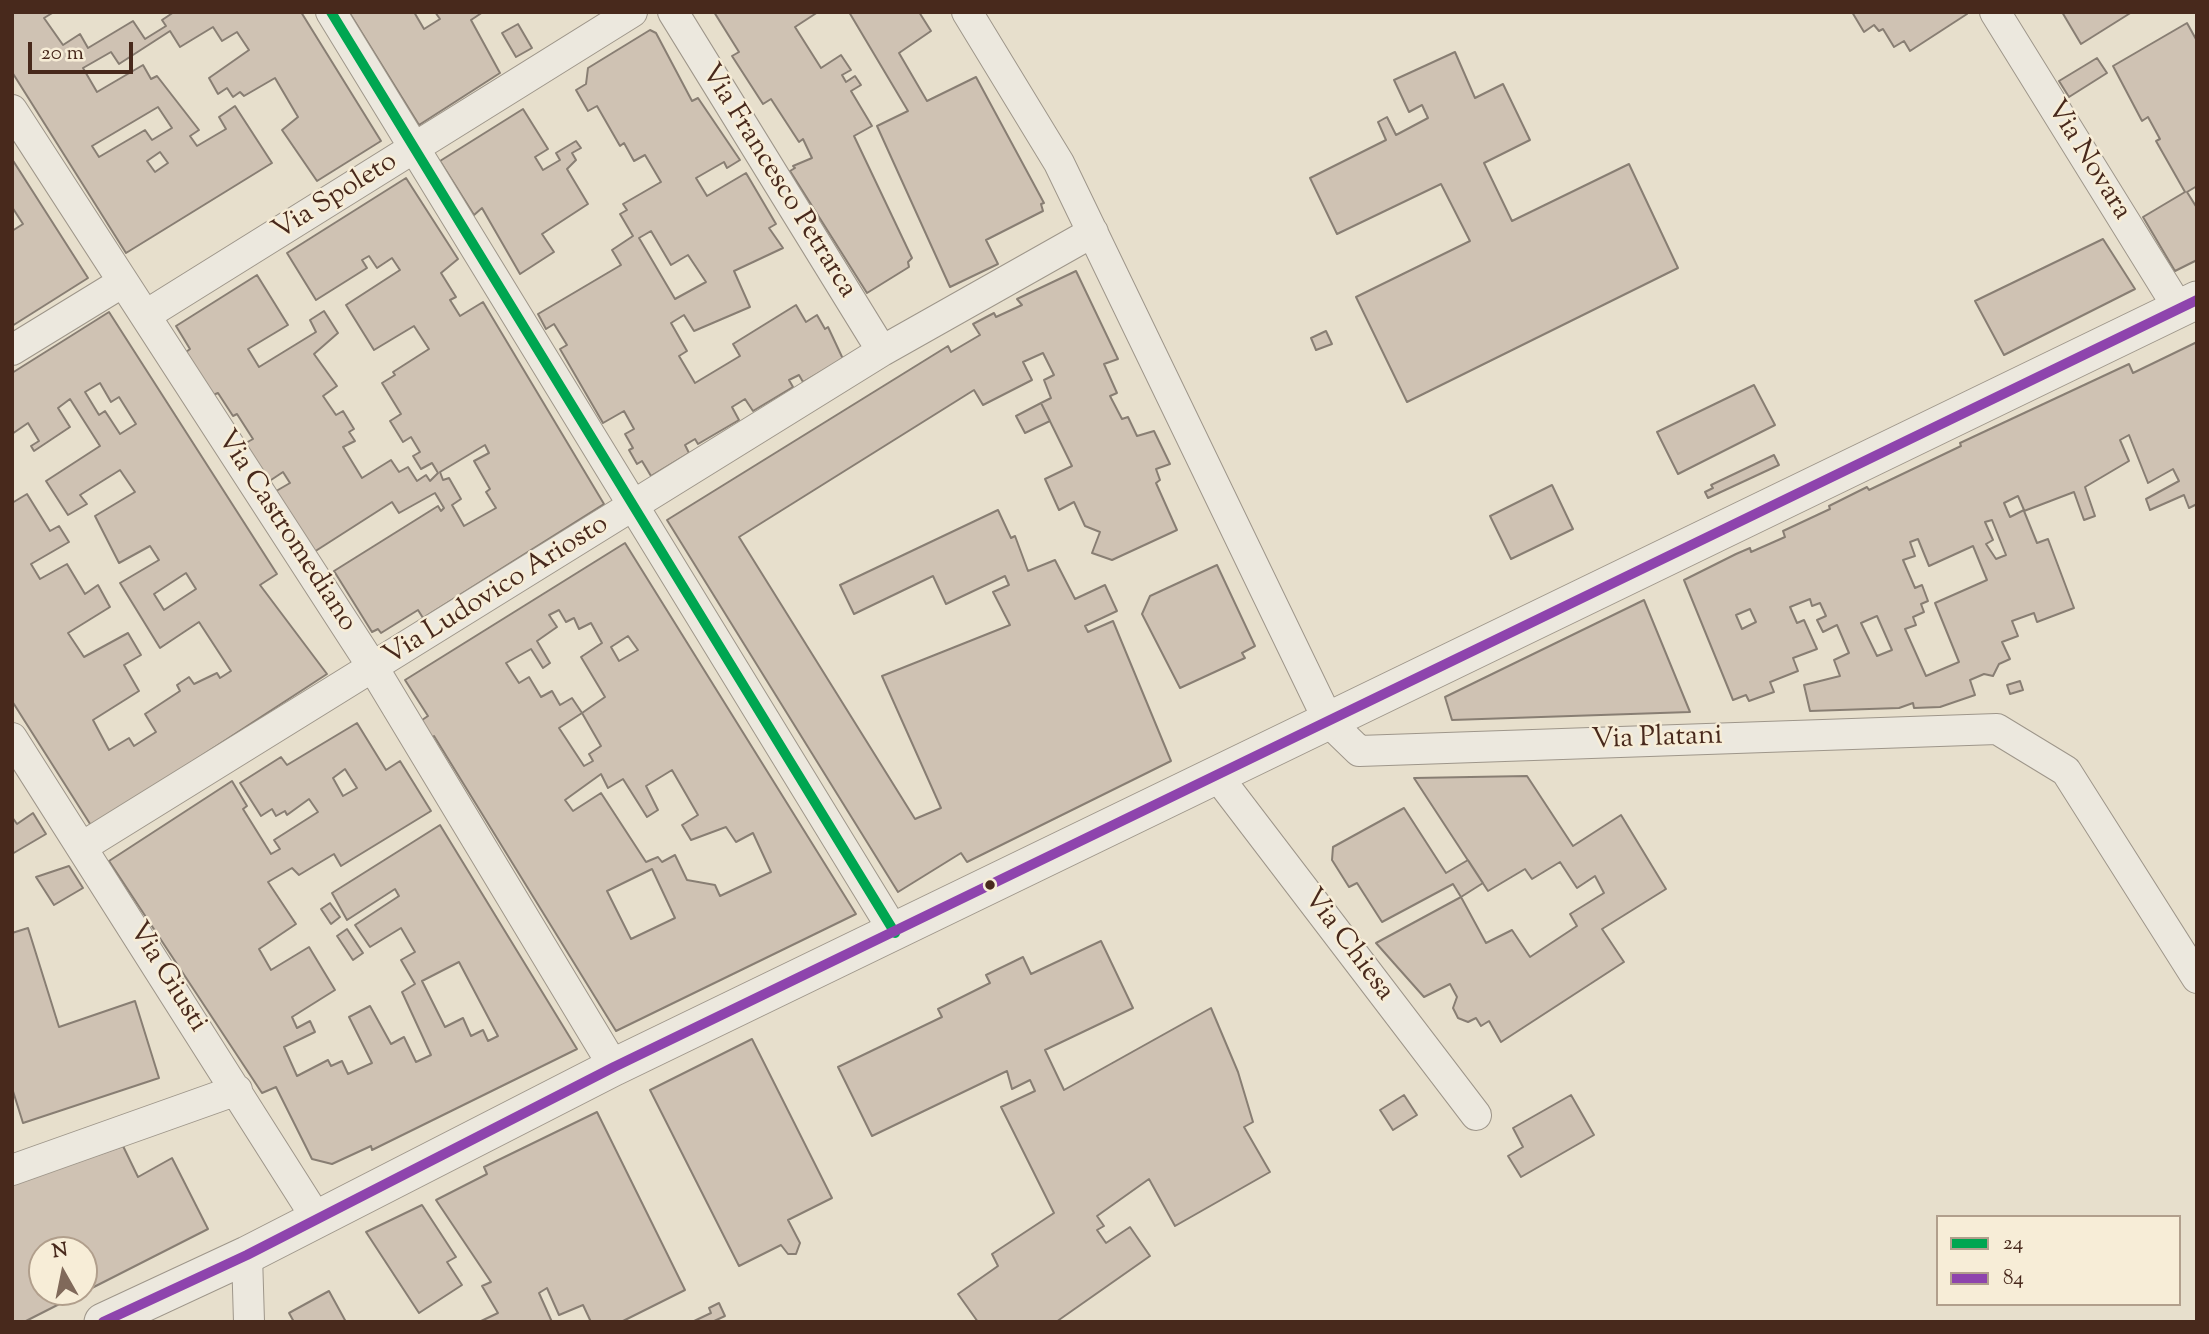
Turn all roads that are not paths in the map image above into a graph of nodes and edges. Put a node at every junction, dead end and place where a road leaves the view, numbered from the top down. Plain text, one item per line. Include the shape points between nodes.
1 (331, 12) edge
2 (632, 12) edge
3 (673, 12) edge
4 (967, 12) edge
5 (1995, 12) edge
6 (13, 113) edge
7 (416, 148) junction
8 (1093, 232) junction
9 (123, 282) junction
10 (2188, 305) edge
11 (146, 315) junction
12 (12, 350) edge
13 (882, 351) junction
14 (633, 507) junction
15 (373, 669) junction
16 (1329, 722) junction
17 (12, 738) edge
18 (1217, 777) junction
19 (82, 847) junction
20 (895, 933) junction
21 (2197, 978) edge
22 (614, 1067) junction
23 (237, 1090) junction
24 (1476, 1115) dead end
25 (12, 1170) edge
26 (317, 1219) junction
27 (247, 1255) junction
28 (103, 1322) edge
29 (248, 1322) edge

1 - 7 street
2 - 7 street, Via Spoleto
3 - 13 street, Via Francesco Petrarca
4 - 8 street via 1059,163
5 - 10 street, Via Novara
6 - 9 street, Via Castromediano
7 - 11 street, Via Spoleto
7 - 14 street
8 - 13 street, Via Ludovico Ariosto
8 - 16 street
9 - 11 street, Via Castromediano
9 - 12 street
10 - 16 street
11 - 15 street, Via Castromediano
13 - 14 street, Via Ludovico Ariosto
14 - 15 street, Via Ludovico Ariosto
14 - 20 street
15 - 19 street, Via Ludovico Ariosto
15 - 22 street, Via Castromediano
16 - 18 street
16 - 21 street, Via Platani via 1359,751 1997,729 2066,771
17 - 19 street, Via Giusti
18 - 20 street
18 - 24 street, Via Chiesa
19 - 23 street, Via Giusti
20 - 22 street
22 - 26 street
23 - 25 street
23 - 26 street, Via Giusti
26 - 27 street
27 - 28 street
27 - 29 street

